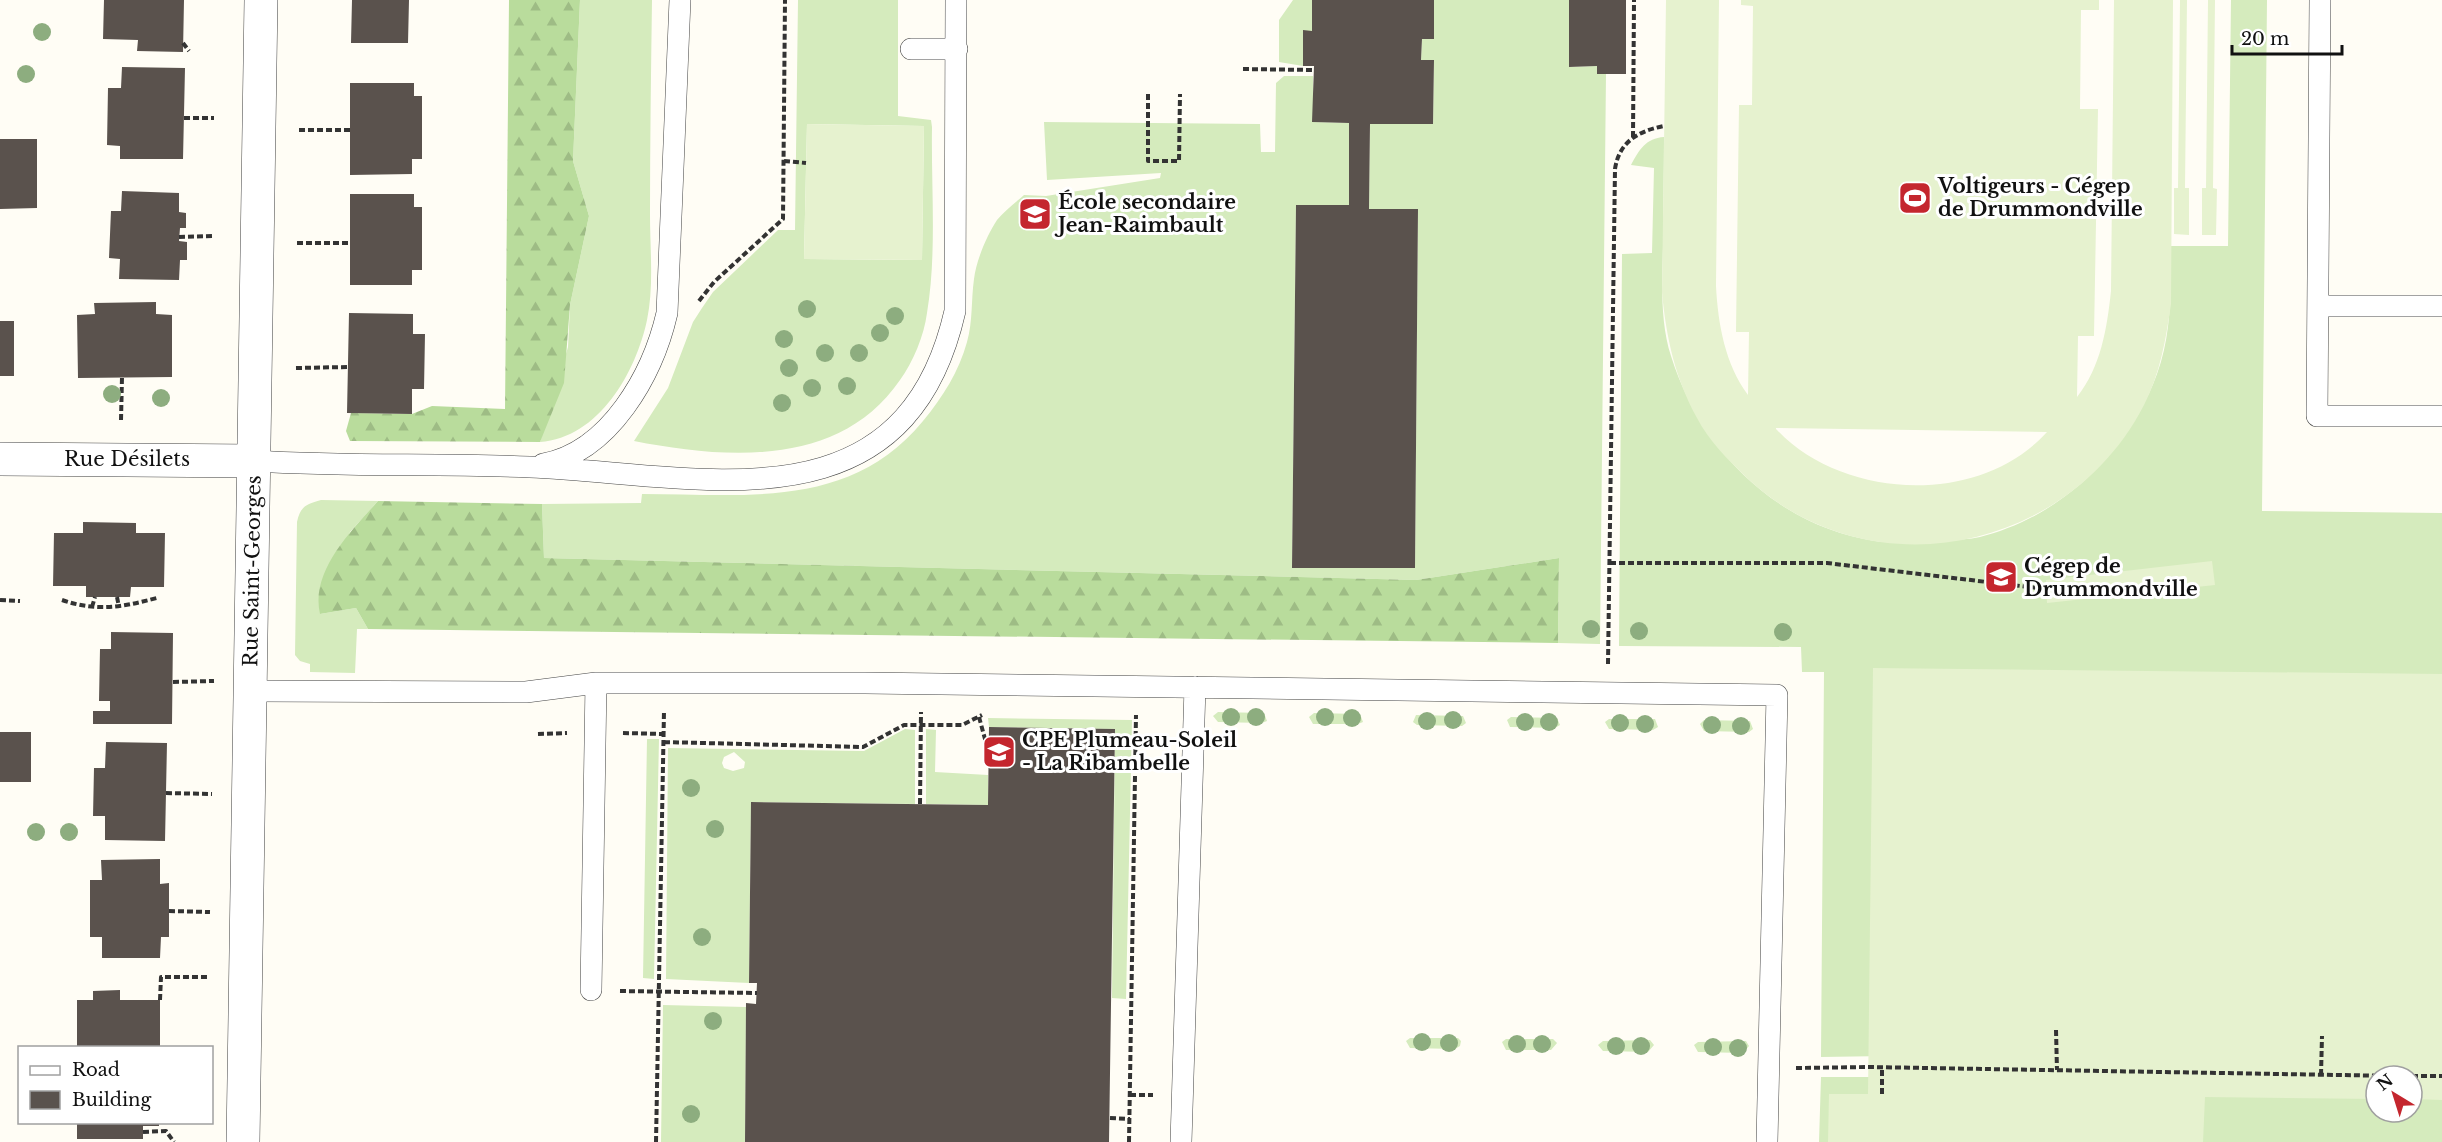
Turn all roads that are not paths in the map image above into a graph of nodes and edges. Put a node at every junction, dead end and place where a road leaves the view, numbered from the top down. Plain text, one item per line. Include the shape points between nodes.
1 (261, 0) edge
2 (680, 0) edge
3 (956, 0) edge
4 (2320, 0) edge
5 (910, 49) dead end
6 (957, 49) junction
7 (2318, 306) junction
8 (2442, 306) edge
9 (2442, 416) edge
10 (0, 459) edge
11 (254, 461) junction
12 (531, 467) junction
13 (596, 683) junction
14 (1195, 687) junction
15 (251, 691) junction
16 (591, 990) dead end
17 (243, 1142) edge
18 (1181, 1142) edge
19 (1767, 1142) edge

1 - 11 street, Rue Saint-Georges
2 - 12 lane via 667,314 663,333 639,385 609,425 568,457
3 - 6 lane
4 - 7 lane
5 - 6 lane
6 - 12 lane via 955,311 938,365 909,414 871,446 847,459 780,479 641,476
7 - 8 lane
7 - 9 lane via 2317,416
10 - 11 street, Rue Désilets
11 - 12 lane
11 - 15 street, Rue Saint-Georges
13 - 14 lane
13 - 15 lane via 526,692
13 - 16 lane
14 - 18 lane
14 - 19 lane via 1777,695
15 - 17 street, Rue Saint-Georges

